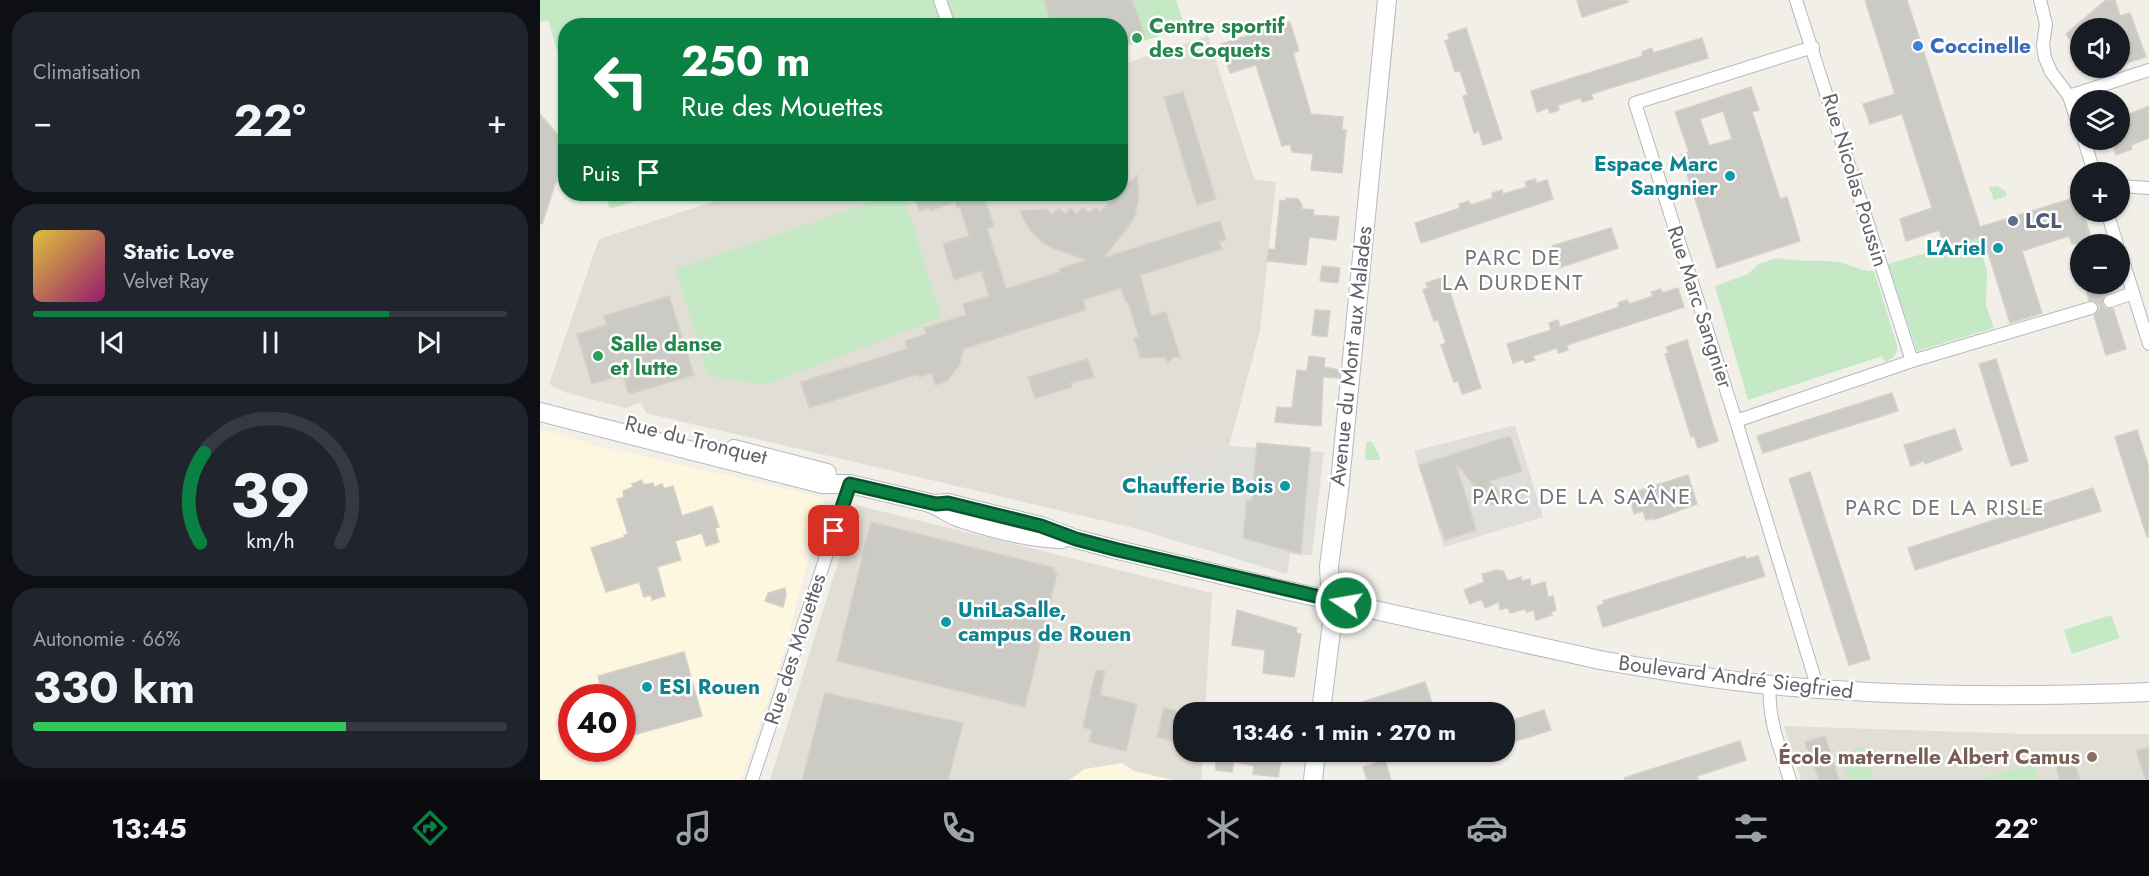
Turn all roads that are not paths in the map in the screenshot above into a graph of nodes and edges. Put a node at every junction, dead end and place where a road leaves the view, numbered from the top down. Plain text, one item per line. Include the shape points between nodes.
1 (940, 0) edge
2 (1387, 0) edge
3 (1796, 0) edge
4 (2040, 0) edge
5 (946, 18) edge
6 (1813, 46) junction
7 (2149, 70) edge
8 (2069, 96) junction
9 (2070, 99) edge
10 (2130, 187) edge
11 (2149, 188) edge
12 (2130, 283) edge
13 (2133, 293) junction
14 (2110, 301) dead end
15 (2091, 308) dead end
16 (2149, 344) edge
17 (1912, 361) junction
18 (540, 401) edge
19 (540, 412) edge
20 (1736, 421) junction
21 (850, 484) junction
22 (1331, 600) junction
23 (1770, 684) junction
24 (1818, 689) junction
25 (2149, 692) edge
26 (1322, 702) edge
27 (1315, 762) edge
28 (752, 780) edge
29 (1313, 780) edge
30 (1790, 780) edge

1 - 5 street
2 - 22 street, Avenue du Mont aux Malades via 1329,566
3 - 6 street, Rue Nicolas Poussin
4 - 8 street via 2046,24 2045,58
6 - 17 street, Rue Nicolas Poussin
6 - 20 street, Rue Marc Sangnier via 1635,104
7 - 8 street
8 - 9 street
10 - 11 street
12 - 13 street
13 - 14 street
13 - 16 street
15 - 17 street
17 - 20 street
18 - 21 street, Rue du Tronquet via 824,472
19 - 21 street, Rue du Tronquet via 822,484
20 - 24 street, Rue Marc Sangnier
21 - 22 street, Rue du Tronquet via 936,504 948,503 1118,550
21 - 28 street, Rue des Mouettes
22 - 23 street, Boulevard André Siegfried via 1600,660
22 - 26 street, Avenue du Mont aux Malades
23 - 24 street, Boulevard André Siegfried
23 - 30 street via 1771,720
24 - 25 street, Boulevard André Siegfried via 1999,696
27 - 29 street

